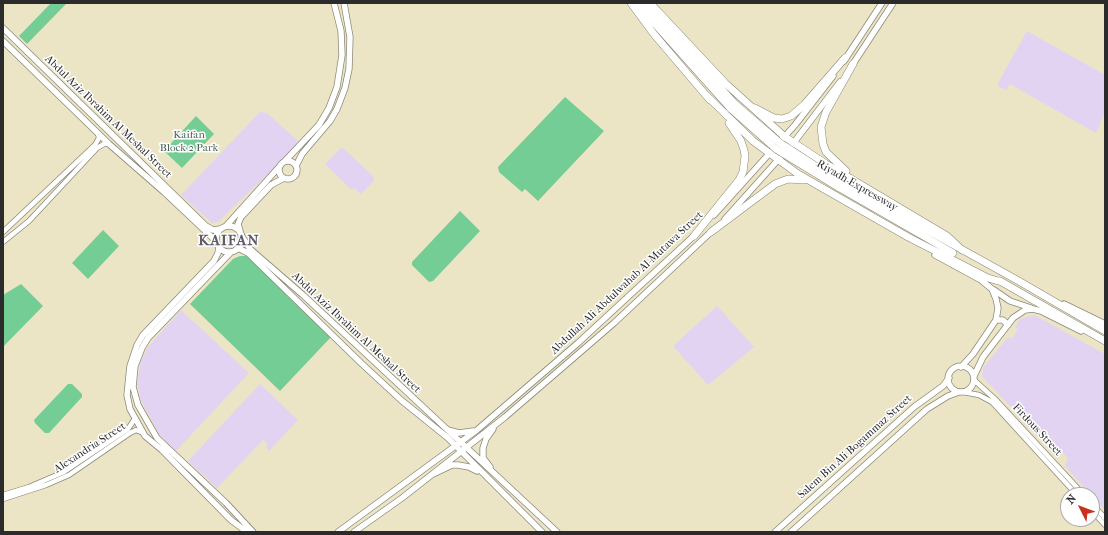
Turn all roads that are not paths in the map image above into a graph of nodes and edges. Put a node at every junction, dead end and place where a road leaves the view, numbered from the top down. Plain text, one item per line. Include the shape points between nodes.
1 (334, 3) edge
2 (344, 3) edge
3 (631, 3) edge
4 (636, 3) edge
5 (644, 3) edge
6 (650, 3) edge
7 (882, 3) edge
8 (893, 3) edge
9 (349, 29) junction
10 (341, 31) junction
11 (4, 32) edge
12 (12, 37) junction
13 (4, 42) edge
14 (845, 58) junction
15 (853, 64) junction
16 (336, 87) junction
17 (345, 88) junction
18 (707, 96) junction
19 (743, 100) junction
20 (83, 106) junction
21 (733, 106) junction
22 (77, 113) junction
23 (92, 114) junction
24 (86, 121) junction
25 (768, 123) junction
26 (98, 133) junction
27 (785, 137) junction
28 (753, 141) junction
29 (793, 143) junction
30 (109, 144) junction
31 (130, 150) junction
32 (769, 154) junction
33 (811, 154) junction
34 (124, 157) junction
35 (137, 157) junction
36 (779, 161) junction
37 (131, 164) junction
38 (282, 164) junction
39 (296, 166) junction
40 (798, 174) junction
41 (159, 178) junction
42 (284, 178) junction
43 (54, 184) junction
44 (154, 184) junction
45 (862, 184) junction
46 (840, 185) junction
47 (60, 189) junction
48 (830, 191) junction
49 (23, 214) junction
50 (875, 218) junction
51 (16, 221) junction
52 (29, 221) junction
53 (226, 226) junction
54 (21, 228) junction
55 (220, 229) junction
56 (3, 232) edge
57 (711, 232) junction
58 (240, 233) junction
59 (694, 236) junction
60 (216, 241) junction
61 (3, 242) edge
62 (219, 247) junction
63 (238, 248) junction
64 (962, 250) junction
65 (231, 252) junction
66 (1018, 280) junction
67 (1002, 282) junction
68 (992, 289) junction
69 (303, 295) junction
70 (297, 302) junction
71 (1032, 309) junction
72 (996, 320) junction
73 (1105, 324) edge
74 (1008, 325) junction
75 (1105, 331) edge
76 (1091, 333) junction
77 (351, 341) junction
78 (1105, 341) edge
79 (345, 348) junction
80 (358, 348) junction
81 (352, 355) junction
82 (961, 366) junction
83 (949, 378) junction
84 (974, 378) junction
85 (961, 392) junction
86 (407, 393) junction
87 (401, 400) junction
88 (138, 405) junction
89 (130, 409) junction
90 (904, 416) junction
91 (505, 417) junction
92 (134, 420) junction
93 (911, 424) junction
94 (444, 428) junction
95 (477, 430) junction
96 (141, 432) junction
97 (153, 433) junction
98 (125, 434) junction
99 (148, 439) junction
100 (458, 444) junction
101 (463, 450) junction
102 (482, 474) junction
103 (429, 476) junction
104 (497, 477) junction
105 (1071, 487) edge
106 (1077, 487) edge
107 (215, 493) junction
108 (3, 495) edge
109 (3, 499) edge
110 (210, 499) junction
111 (799, 510) junction
112 (536, 512) junction
113 (236, 514) junction
114 (805, 519) junction
115 (231, 520) junction
116 (530, 520) junction
117 (788, 520) junction
118 (796, 527) junction
119 (247, 532) edge
120 (253, 532) edge
121 (338, 532) edge
122 (354, 532) edge
123 (542, 532) edge
124 (557, 532) edge
125 (775, 532) edge
126 (791, 532) edge

1 - 10 main road
2 - 9 main road
3 - 18 highway
4 - 21 highway, Riyadh Expressway
5 - 21 highway, Riyadh Expressway
6 - 19 highway
7 - 14 main road, Abdullah Ali Abdulwahab Al-Mutawa Street
8 - 15 main road, Abdullah Ali Abdulwahab Al-Mutawa Street
9 - 10 main road via 346,34
9 - 17 main road via 349,69
10 - 16 main road via 341,68
11 - 12 main road, Abdul Aziz Ibrahim Al Meshal Street
12 - 13 main road
12 - 20 main road, Abdul Aziz Ibrahim Al Meshal Street
13 - 22 main road, Abdul Aziz Ibrahim Al Meshal Street
14 - 19 highway via 804,105 791,116 774,118
14 - 27 main road, Abdullah Ali Abdulwahab Al-Mutawa Street via 817,99
15 - 29 main road, Abdullah Ali Abdulwahab Al-Mutawa Street
15 - 45 highway via 826,112 821,135 832,159
16 - 17 main road via 341,85
16 - 38 main road via 329,108 319,125
17 - 39 main road via 330,122 302,154
18 - 28 highway
18 - 59 highway via 734,130 744,150 745,160 739,180
19 - 25 highway
20 - 22 main road via 83,111
20 - 23 main road, Abdul Aziz Ibrahim Al Meshal Street
21 - 46 highway, Riyadh Expressway, bridge via 780,144
22 - 24 main road, Abdul Aziz Ibrahim Al Meshal Street
23 - 24 main road via 86,114
23 - 31 main road, Abdul Aziz Ibrahim Al Meshal Street
24 - 26 main road, Abdul Aziz Ibrahim Al Meshal Street
25 - 27 highway
25 - 28 highway via 770,132 766,140 757,143
26 - 30 main road, Abdul Aziz Ibrahim Al Meshal Street
26 - 43 street via 99,138 95,145
27 - 29 highway
27 - 32 main road, Abdullah Ali Abdulwahab Al-Mutawa Street
28 - 32 highway
29 - 33 highway
29 - 36 main road, Abdullah Ali Abdulwahab Al-Mutawa Street
30 - 34 main road, Abdul Aziz Ibrahim Al Meshal Street
30 - 47 street via 101,145
31 - 34 main road via 129,156
31 - 35 main road, Abdul Aziz Ibrahim Al Meshal Street
32 - 36 highway
32 - 59 main road, Abdullah Ali Abdulwahab Al-Mutawa Street
33 - 40 highway via 804,154 796,161 795,168
33 - 45 highway
34 - 37 main road, Abdul Aziz Ibrahim Al Meshal Street
35 - 37 main road via 132,159
35 - 41 main road, Abdul Aziz Ibrahim Al Meshal Street
36 - 40 highway
36 - 57 main road, Abdullah Ali Abdulwahab Al-Mutawa Street
37 - 44 main road, Abdul Aziz Ibrahim Al Meshal Street
38 - 39 main road via 291,161
38 - 42 main road via 280,173
38 - 53 main road
39 - 42 main road via 295,176
40 - 48 highway
41 - 44 main road via 158,183
41 - 55 main road, Abdul Aziz Ibrahim Al Meshal Street via 206,226 213,230
42 - 58 main road via 271,185 241,216 238,224
43 - 47 street
43 - 49 street
44 - 60 main road, Abdul Aziz Ibrahim Al Meshal Street
45 - 64 highway via 947,236
46 - 64 highway, Riyadh Expressway
46 - 67 highway, Riyadh Expressway
47 - 52 street
48 - 50 highway
48 - 57 highway via 802,179 794,178 780,182
49 - 51 street
49 - 52 street via 24,219
50 - 67 highway via 988,278
50 - 68 main road
51 - 54 street via 21,224
51 - 56 street
52 - 54 street
53 - 55 main road
53 - 58 main road via 234,226
54 - 61 street
55 - 60 main road
57 - 91 main road, Abdullah Ali Abdulwahab Al-Mutawa Street via 614,323
58 - 63 main road via 242,242
58 - 69 main road, Abdul Aziz Ibrahim Al Meshal Street via 250,249
59 - 95 main road, Abdullah Ali Abdulwahab Al-Mutawa Street via 578,344
60 - 62 main road
62 - 65 main road
62 - 89 main road via 214,261 137,345 128,376 127,395
63 - 65 main road
63 - 70 main road, Abdul Aziz Ibrahim Al Meshal Street via 254,258
64 - 66 highway, Riyadh Expressway
65 - 88 main road via 142,348 133,375 134,394
66 - 73 main road
66 - 75 highway, Riyadh Expressway
67 - 76 highway, Riyadh Expressway
68 - 71 main road via 1010,301
68 - 72 main road via 998,308
69 - 70 main road via 298,297
69 - 77 main road, Abdul Aziz Ibrahim Al Meshal Street
70 - 79 main road, Abdul Aziz Ibrahim Al Meshal Street
71 - 74 main road via 1019,314
71 - 76 main road via 1049,314 1082,332
72 - 74 main road via 1003,320
72 - 82 main road via 973,354
74 - 84 main road via 980,361
76 - 78 highway, Riyadh Expressway
77 - 79 main road via 350,346
77 - 80 main road, Abdul Aziz Ibrahim Al Meshal Street
79 - 81 main road, Abdul Aziz Ibrahim Al Meshal Street
80 - 81 main road via 353,349
80 - 86 main road, Abdul Aziz Ibrahim Al Meshal Street
81 - 87 main road, Abdul Aziz Ibrahim Al Meshal Street
82 - 83 main road via 953,370
82 - 84 main road via 969,369
83 - 85 main road via 951,387
83 - 90 main road, Salem Bin Ali Bogammaz Street via 943,386
84 - 85 main road via 971,388
84 - 106 street, Firdous Street
85 - 93 main road, Salem Bin Ali Bogammaz Street via 940,401
85 - 105 street, Firdous Street via 978,395 992,402
86 - 87 main road via 406,398
86 - 94 main road, Abdul Aziz Ibrahim Al Meshal Street
87 - 100 main road, Abdul Aziz Ibrahim Al Meshal Street
88 - 89 main road via 133,404
88 - 97 main road
89 - 92 main road
90 - 93 main road via 911,418
90 - 111 main road, Salem Bin Ali Bogammaz Street
91 - 101 main road, Abdullah Ali Abdulwahab Al-Mutawa Street
91 - 104 main road via 490,433 483,448 483,458
92 - 96 main road
92 - 98 street, Alexandria Street
93 - 114 main road, Salem Bin Ali Bogammaz Street
94 - 95 main road via 459,433
94 - 100 main road, Abdul Aziz Ibrahim Al Meshal Street
95 - 100 main road, Abdullah Ali Abdulwahab Al-Mutawa Street
96 - 98 street, Alexandria Street via 136,430
96 - 99 main road
97 - 99 main road via 153,438
97 - 107 main road
98 - 108 street, Alexandria Street via 56,477
98 - 109 street, Alexandria Street via 69,474 46,485
99 - 110 main road
100 - 101 main road
100 - 121 main road, Abdullah Ali Abdulwahab Al-Mutawa Street
101 - 102 main road
101 - 103 main road, Abdullah Ali Abdulwahab Al-Mutawa Street
101 - 104 main road
102 - 103 main road via 458,464
102 - 116 main road
103 - 122 main road, Abdullah Ali Abdulwahab Al-Mutawa Street
104 - 112 main road
107 - 110 main road via 210,494
107 - 113 main road
110 - 115 main road
111 - 114 main road via 799,515
111 - 117 main road, Salem Bin Ali Bogammaz Street
112 - 116 main road via 530,514
112 - 124 main road
113 - 115 main road via 236,519
113 - 120 main road
114 - 118 main road, Salem Bin Ali Bogammaz Street
115 - 119 main road
116 - 123 main road
117 - 118 main road via 794,520
117 - 125 main road, Salem Bin Ali Bogammaz Street
118 - 126 main road, Salem Bin Ali Bogammaz Street

